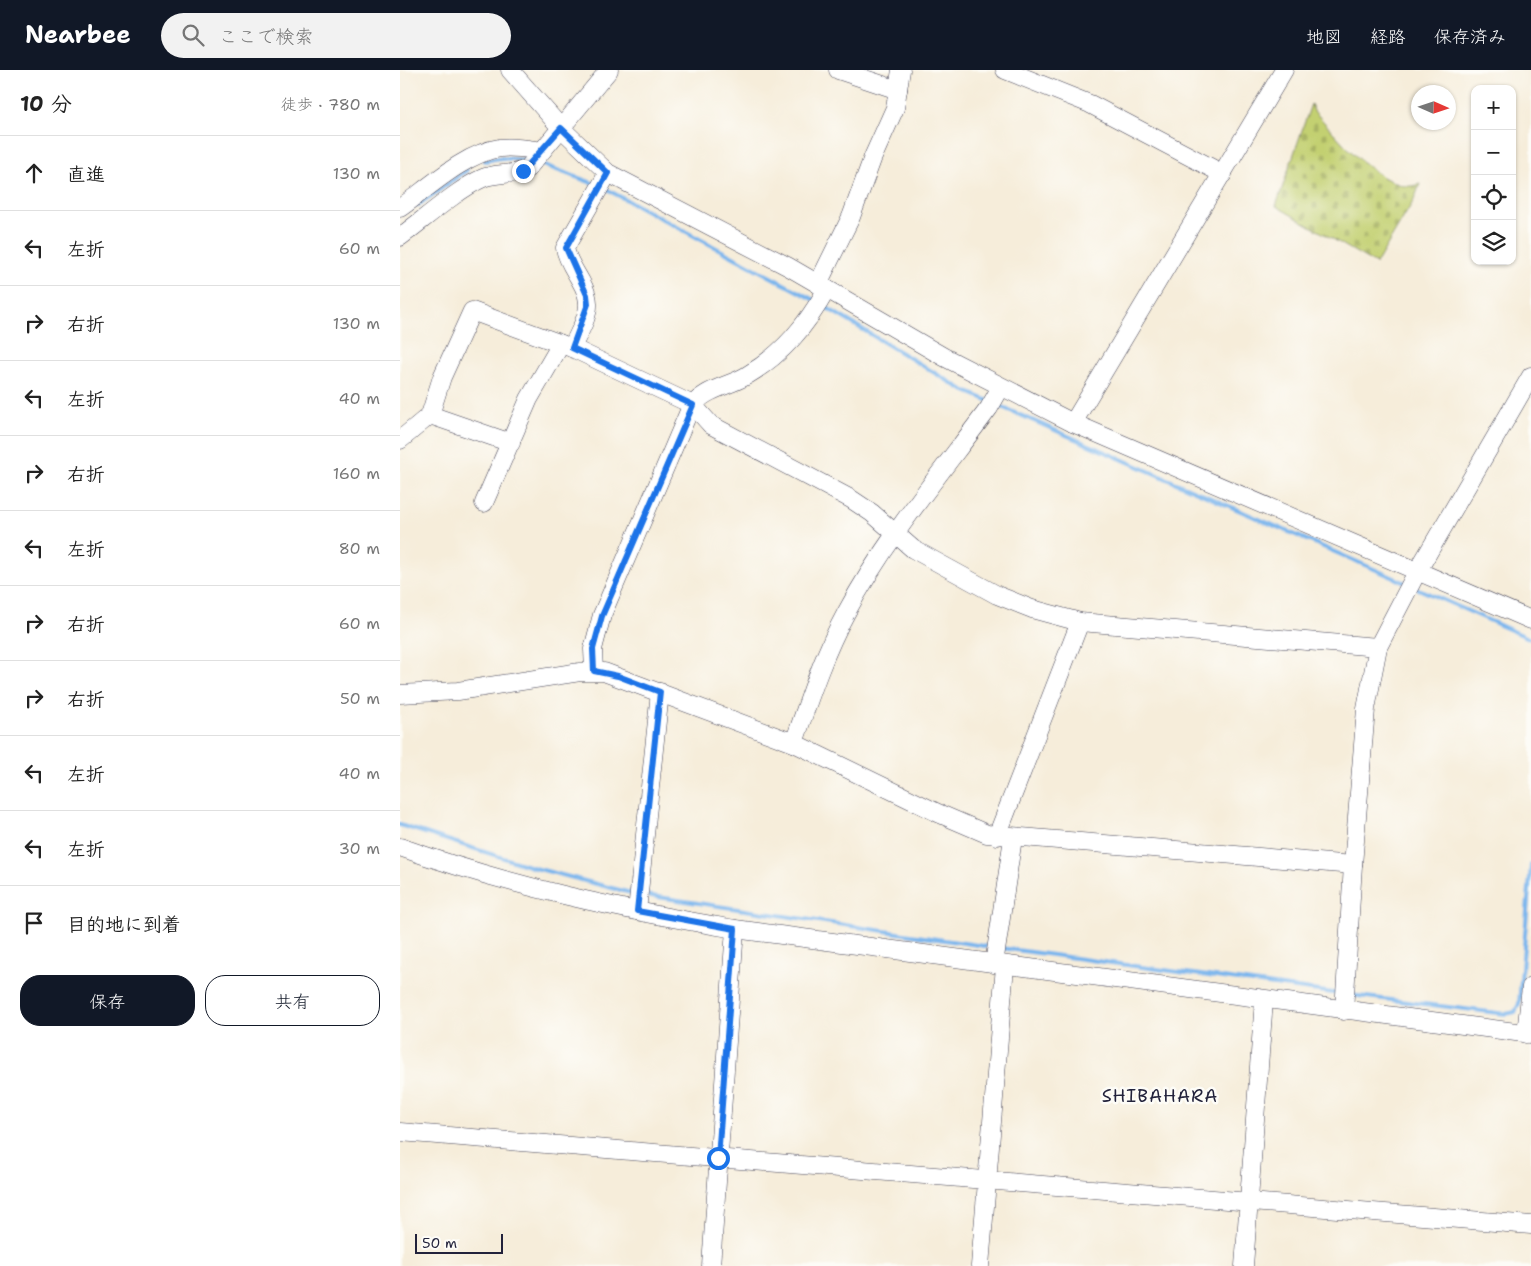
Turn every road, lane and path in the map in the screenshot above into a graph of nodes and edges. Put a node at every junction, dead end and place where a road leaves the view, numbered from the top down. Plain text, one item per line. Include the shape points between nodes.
1 (510, 70) edge
2 (609, 70) edge
3 (838, 70) edge
4 (901, 70) edge
5 (1005, 70) edge
6 (1284, 70) edge
7 (898, 90) junction
8 (561, 128) junction
9 (536, 158) junction
10 (1223, 174) junction
11 (603, 182) junction
12 (400, 208) edge
13 (400, 237) edge
14 (821, 295) junction
15 (567, 346) junction
16 (1531, 376) edge
17 (996, 396) junction
18 (693, 405) junction
19 (430, 415) junction
20 (1073, 423) junction
21 (400, 440) edge
22 (511, 443) junction
23 (484, 503) dead end
24 (896, 535) junction
25 (1416, 574) junction
26 (1531, 620) edge
27 (1080, 622) junction
28 (1378, 647) junction
29 (594, 671) junction
30 (660, 692) junction
31 (400, 694) edge
32 (794, 743) junction
33 (1005, 837) junction
34 (400, 847) edge
35 (1353, 866) junction
36 (639, 898) junction
37 (735, 929) junction
38 (999, 954) junction
39 (1531, 987) edge
40 (1264, 1000) junction
41 (1344, 1011) junction
42 (1529, 1034) edge
43 (400, 1132) edge
44 (718, 1158) junction
45 (986, 1181) junction
46 (1249, 1202) junction
47 (1531, 1226) edge
48 (711, 1266) edge
49 (980, 1266) edge
50 (1244, 1266) edge

1 - 8 street
2 - 8 street
3 - 7 street
4 - 7 street
5 - 10 street via 1098,107
6 - 10 street
7 - 14 street via 895,108
8 - 9 street
8 - 11 street
9 - 12 street via 513,147 476,156
9 - 13 street via 523,171 482,178
10 - 20 street
11 - 14 street
11 - 15 street via 566,248 588,304
14 - 17 street via 944,357
14 - 18 street via 800,332 774,357 745,376 705,394
15 - 18 street
15 - 19 street via 472,311 442,377
15 - 22 street via 529,399
16 - 25 street
17 - 20 street
17 - 24 street
18 - 24 street via 711,425 861,504
18 - 29 street via 602,616 593,649
19 - 21 street
19 - 22 street
20 - 25 street
22 - 23 street
24 - 27 street via 913,549 1012,602
24 - 32 street via 846,613
25 - 26 street
25 - 28 street
27 - 28 street
27 - 33 street
28 - 35 street via 1366,709
29 - 30 street via 618,676
29 - 31 street via 458,691
30 - 32 street
30 - 36 street
32 - 33 street via 975,830
33 - 35 street
33 - 38 street
34 - 36 street via 499,879
35 - 41 street
36 - 37 street
37 - 38 street
37 - 44 street
38 - 40 street
38 - 45 street
39 - 42 street
40 - 41 street
40 - 46 street
41 - 42 street
43 - 44 street
44 - 45 street
44 - 48 street
45 - 46 street
45 - 49 street
46 - 47 street
46 - 50 street

